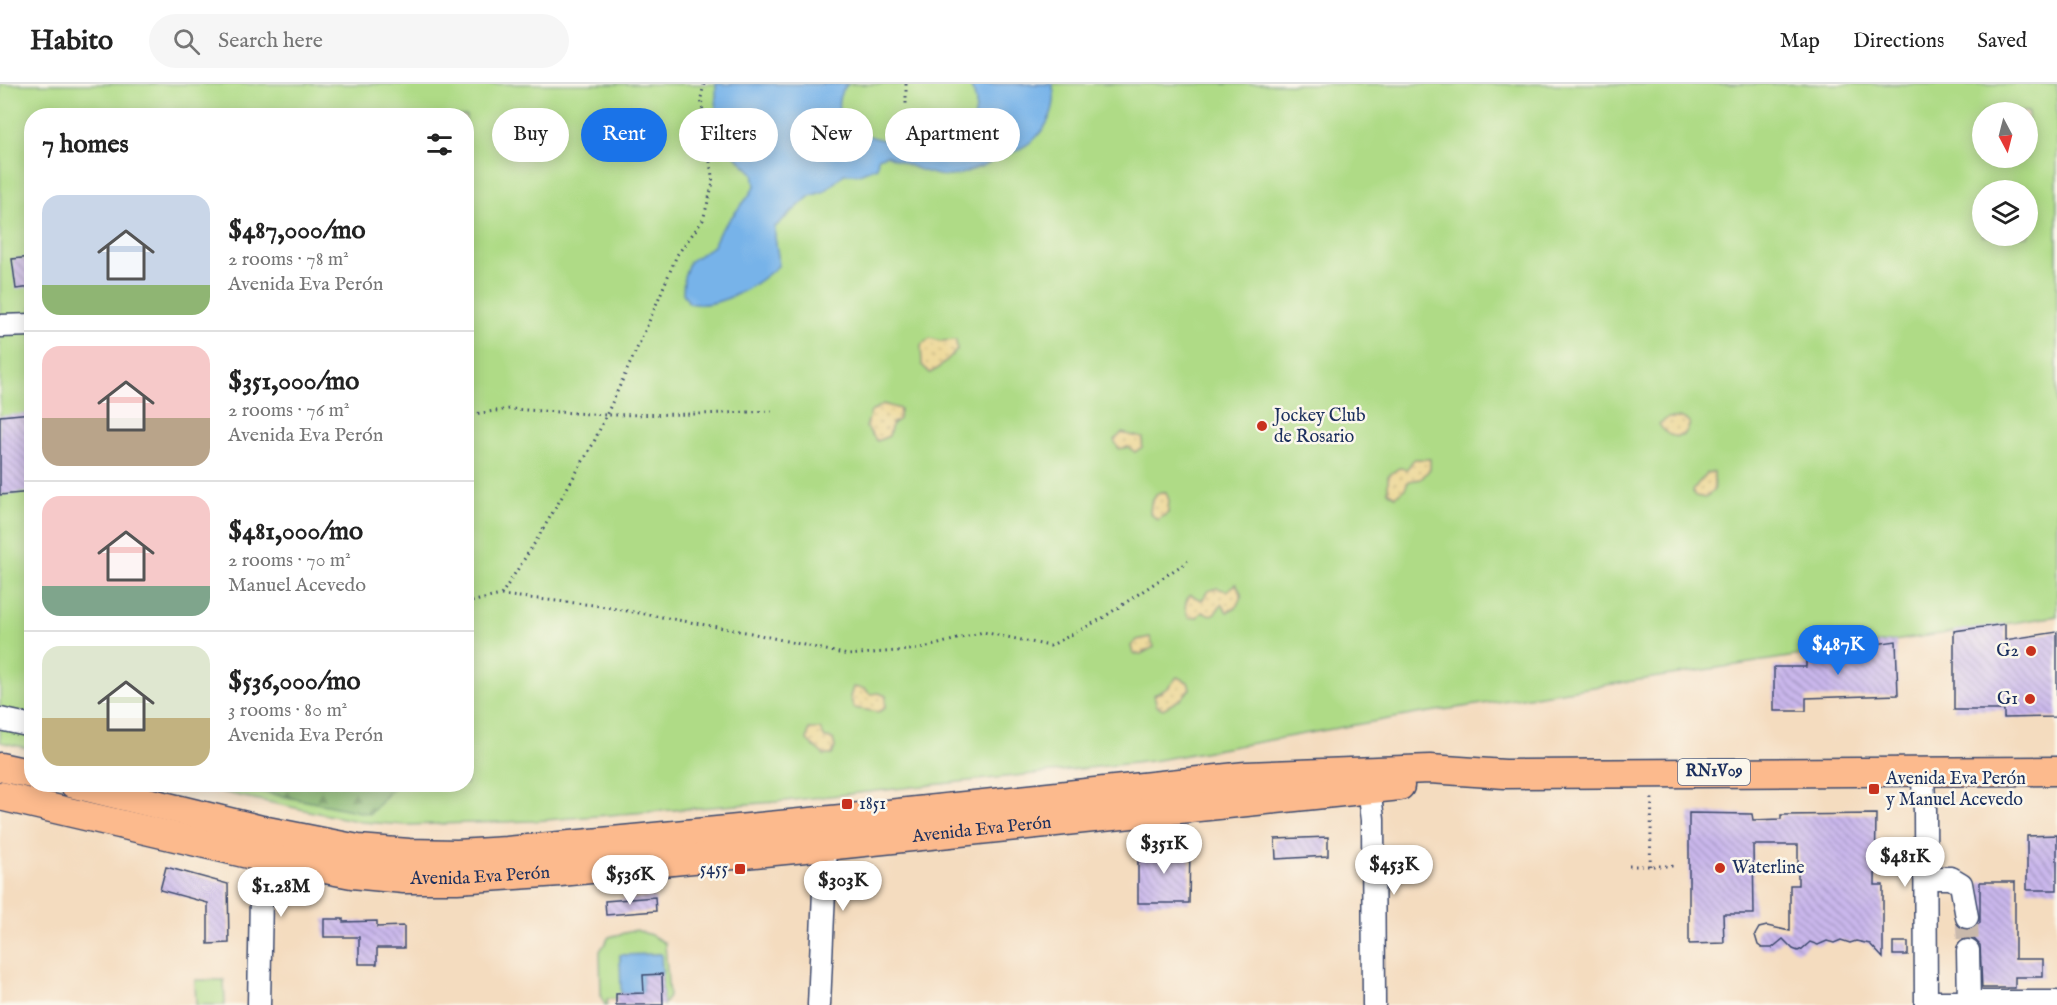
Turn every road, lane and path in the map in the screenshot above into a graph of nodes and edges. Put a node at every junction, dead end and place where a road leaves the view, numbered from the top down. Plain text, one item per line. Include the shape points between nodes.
1 (704, 84) edge
2 (906, 84) edge
3 (906, 105) dead end
4 (24, 325) edge
5 (0, 326) edge
6 (772, 411) dead end
7 (474, 414) edge
8 (606, 415) junction
9 (1188, 561) dead end
10 (501, 595) junction
11 (474, 601) edge
12 (0, 719) edge
13 (24, 724) edge
14 (0, 767) edge
15 (1922, 770) junction
16 (2057, 771) edge
17 (24, 772) edge
18 (1368, 780) junction
19 (99, 792) edge
20 (0, 796) edge
21 (1652, 805) dead end
22 (825, 833) junction
23 (262, 844) junction
24 (1629, 866) dead end
25 (1650, 866) junction
26 (1676, 866) dead end
27 (1925, 878) junction
28 (1967, 917) tunnel mouth
29 (1968, 951) tunnel mouth
30 (1969, 1002) junction
31 (2057, 1002) edge
32 (2023, 1003) edge
33 (1926, 1004) edge
34 (259, 1005) edge
35 (819, 1005) edge
36 (1374, 1005) edge

1 - 8 path via 701,98 713,183 703,220 677,255
2 - 3 path
4 - 5 street
6 - 8 path
7 - 8 path via 510,408
8 - 10 path via 593,444
9 - 10 path via 1101,619 1050,646 983,632 920,649 848,655 606,607
10 - 11 path
12 - 13 street
14 - 17 main road
15 - 16 main road, Avenida Eva Perón / RN1V09
15 - 18 main road, Avenida Eva Perón / RN1V09 via 1505,774
15 - 27 street
18 - 22 main road, Avenida Eva Perón / RN1V09
18 - 36 street via 1373,819
19 - 23 main road, Avenida Eva Perón / RN1V09
20 - 23 main road, Avenida Eva Perón / RN1V09
21 - 25 path
22 - 23 main road, Avenida Eva Perón / RN1V09 via 550,873 457,879 352,874
22 - 35 street
23 - 34 street
24 - 25 path
25 - 26 path
27 - 28 street via 1951,878 1961,884
27 - 33 street
29 - 30 street
30 - 32 street
30 - 33 street
31 - 32 street

